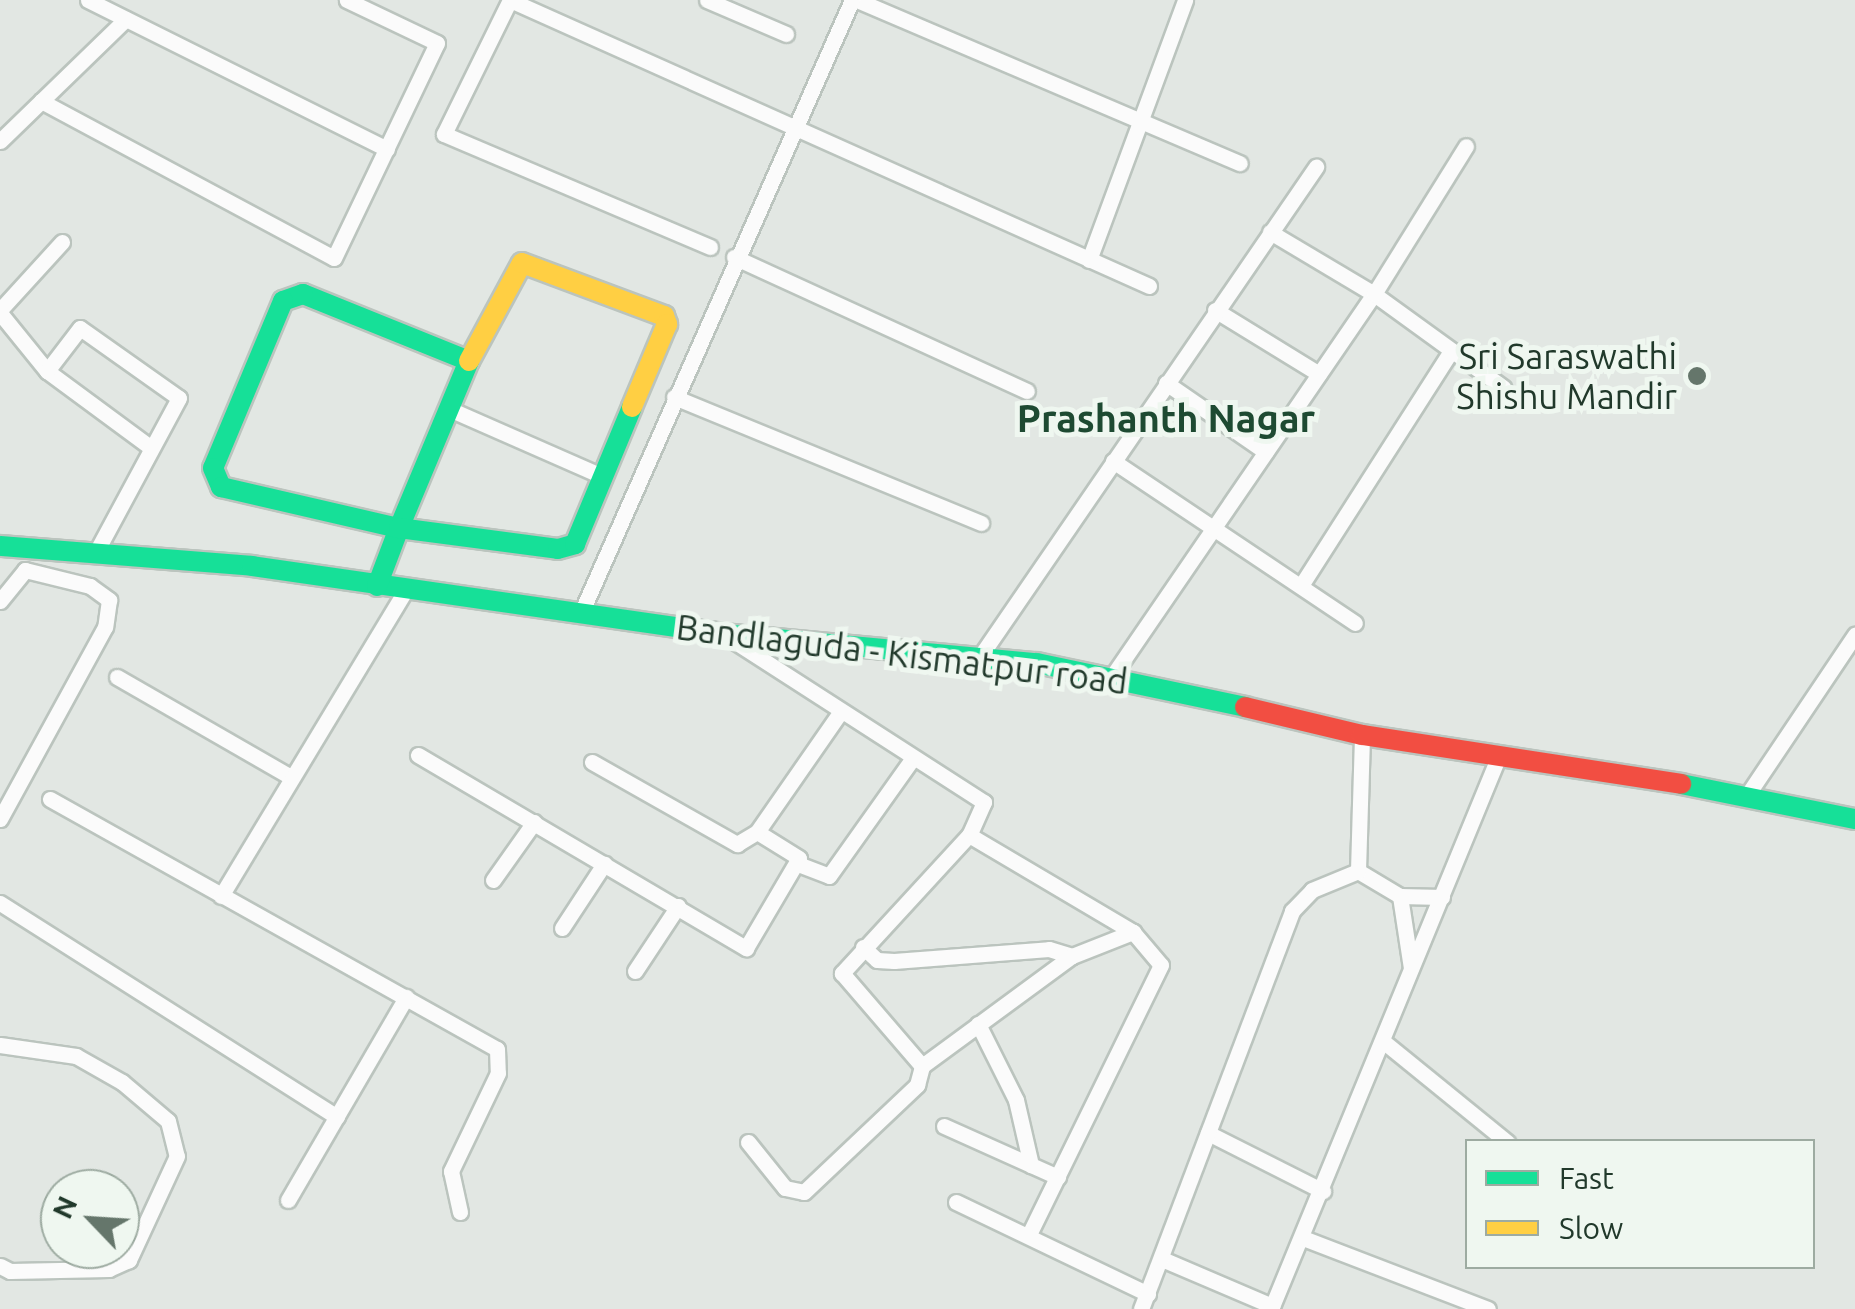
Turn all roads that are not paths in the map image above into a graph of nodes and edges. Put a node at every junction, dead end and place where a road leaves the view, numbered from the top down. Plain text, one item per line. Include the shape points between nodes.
1 (88, 0) edge
2 (348, 0) edge
3 (707, 0) edge
4 (854, 0) edge
5 (1185, 0) edge
6 (126, 20) junction
7 (786, 34) dead end
8 (41, 101) junction
9 (1139, 123) junction
10 (792, 129) junction
11 (0, 141) edge
12 (1466, 146) dead end
13 (387, 148) junction
14 (1240, 162) dead end
15 (1316, 168) dead end
16 (1270, 232) junction
17 (62, 242) dead end
18 (710, 247) dead end
19 (734, 257) junction
20 (1089, 260) junction
21 (1150, 286) dead end
22 (1374, 294) junction
23 (1216, 310) junction
24 (0, 312) edge
25 (1450, 351) junction
26 (470, 361) junction
27 (47, 371) junction
28 (1319, 374) junction
29 (1166, 383) junction
30 (1504, 388) dead end
31 (1027, 391) dead end
32 (674, 397) junction
33 (449, 409) junction
34 (150, 448) junction
35 (1266, 452) junction
36 (1112, 462) junction
37 (604, 477) junction
38 (981, 523) dead end
39 (399, 528) junction
40 (1213, 530) junction
41 (0, 546) edge
42 (96, 552) junction
43 (1302, 584) junction
44 (377, 586) junction
45 (406, 588) junction
46 (0, 601) edge
47 (581, 613) junction
48 (1354, 623) dead end
49 (722, 634) junction
50 (1852, 644) edge
51 (979, 658) junction
52 (1113, 675) junction
53 (117, 676) dead end
54 (838, 714) junction
55 (1362, 736) junction
56 (418, 755) dead end
57 (913, 758) junction
58 (1498, 758) junction
59 (592, 762) dead end
60 (291, 778) junction
61 (1748, 794) junction
62 (50, 798) dead end
63 (1855, 819) edge
64 (0, 820) edge
65 (534, 822) junction
66 (757, 832) junction
67 (969, 835) junction
68 (604, 864) junction
69 (798, 864) junction
70 (1358, 870) junction
71 (493, 880) dead end
72 (221, 896) junction
73 (1400, 896) junction
74 (1442, 897) junction
75 (0, 903) edge
76 (678, 906) junction
77 (562, 928) dead end
78 (1133, 932) junction
79 (864, 946) junction
80 (1072, 956) junction
81 (635, 971) dead end
82 (1412, 972) junction
83 (406, 998) junction
84 (978, 1024) junction
85 (1384, 1042) junction
86 (0, 1045) edge
87 (922, 1066) junction
88 (337, 1117) junction
89 (944, 1126) dead end
90 (1208, 1133) junction
91 (1503, 1139) edge
92 (748, 1142) dead end
93 (1031, 1165) junction
94 (1058, 1177) junction
95 (1323, 1191) junction
96 (288, 1200) dead end
97 (956, 1202) dead end
98 (460, 1212) dead end
99 (1030, 1232) junction
100 (1303, 1238) junction
101 (1162, 1259) junction
102 (0, 1266) edge
103 (1145, 1302) edge
104 (1272, 1308) edge
105 (1488, 1309) edge

1 - 6 street
2 - 13 street via 437,43
3 - 7 street
4 - 9 street
4 - 10 street
5 - 9 street
6 - 8 street
6 - 13 street
8 - 11 street
8 - 13 street via 334,258
9 - 14 street
9 - 20 street
10 - 18 street via 510,0 444,134
10 - 19 street
10 - 20 street
12 - 22 street
15 - 16 street
16 - 22 street
16 - 23 street
17 - 24 street
19 - 31 street
19 - 32 street
20 - 21 street
22 - 25 street
22 - 28 street
23 - 28 street
23 - 29 street
24 - 27 street
25 - 30 street
25 - 43 street
26 - 33 street
26 - 37 street via 522,263 664,316 665,333
26 - 39 street via 293,294 283,302 213,468 221,488
27 - 34 street
27 - 34 street via 80,328 179,398
28 - 35 street
29 - 35 street
29 - 36 street
32 - 38 street
32 - 47 street
33 - 37 street
33 - 39 street
34 - 42 street
35 - 40 street
36 - 40 street
36 - 51 street
37 - 39 street via 575,544 558,549
39 - 44 street
40 - 43 street
40 - 52 street
41 - 42 street, Bandlaguda - Kismatpur road
42 - 44 street, Bandlaguda - Kismatpur road
43 - 48 street
44 - 45 street, Bandlaguda - Kismatpur road
45 - 47 street, Bandlaguda - Kismatpur road
45 - 60 street
46 - 64 street via 25,570 90,586 109,600 106,627
47 - 49 street, Bandlaguda - Kismatpur road
49 - 51 street, Bandlaguda - Kismatpur road
49 - 54 street
50 - 61 street
51 - 52 street, Bandlaguda - Kismatpur road
52 - 55 street, Bandlaguda - Kismatpur road
53 - 60 street
54 - 57 street
54 - 66 street
55 - 58 street, Bandlaguda - Kismatpur road
55 - 70 street
56 - 65 street
57 - 67 street via 984,802
57 - 69 street via 829,876
58 - 61 street, Bandlaguda - Kismatpur road
58 - 74 street
59 - 66 street via 737,844
60 - 72 street
61 - 63 street, Bandlaguda - Kismatpur road
62 - 72 street
65 - 68 street
65 - 71 street
66 - 69 street via 795,854
67 - 78 street
67 - 79 street
68 - 76 street
68 - 77 street
69 - 76 street via 746,948
70 - 73 street
70 - 90 street via 1312,890 1292,910
72 - 83 street
73 - 74 street
73 - 82 street
74 - 82 street
75 - 88 street
76 - 81 street
78 - 80 street
78 - 94 street via 1158,958 1160,973
79 - 80 street via 877,960 894,961 1050,949
79 - 87 street via 843,977
80 - 84 street
82 - 85 street
83 - 88 street
83 - 98 street via 497,1049 498,1073 451,1171
84 - 87 street
84 - 93 street via 1016,1100
85 - 91 street
85 - 95 street
86 - 102 street via 76,1056 122,1082 168,1121 178,1156 129,1260 109,1269
87 - 92 street via 918,1085 804,1192 785,1188
88 - 96 street
89 - 93 street
90 - 95 street
90 - 101 street
93 - 94 street
94 - 99 street
95 - 100 street
97 - 99 street
99 - 103 street
100 - 104 street
100 - 105 street
101 - 103 street
101 - 104 street

